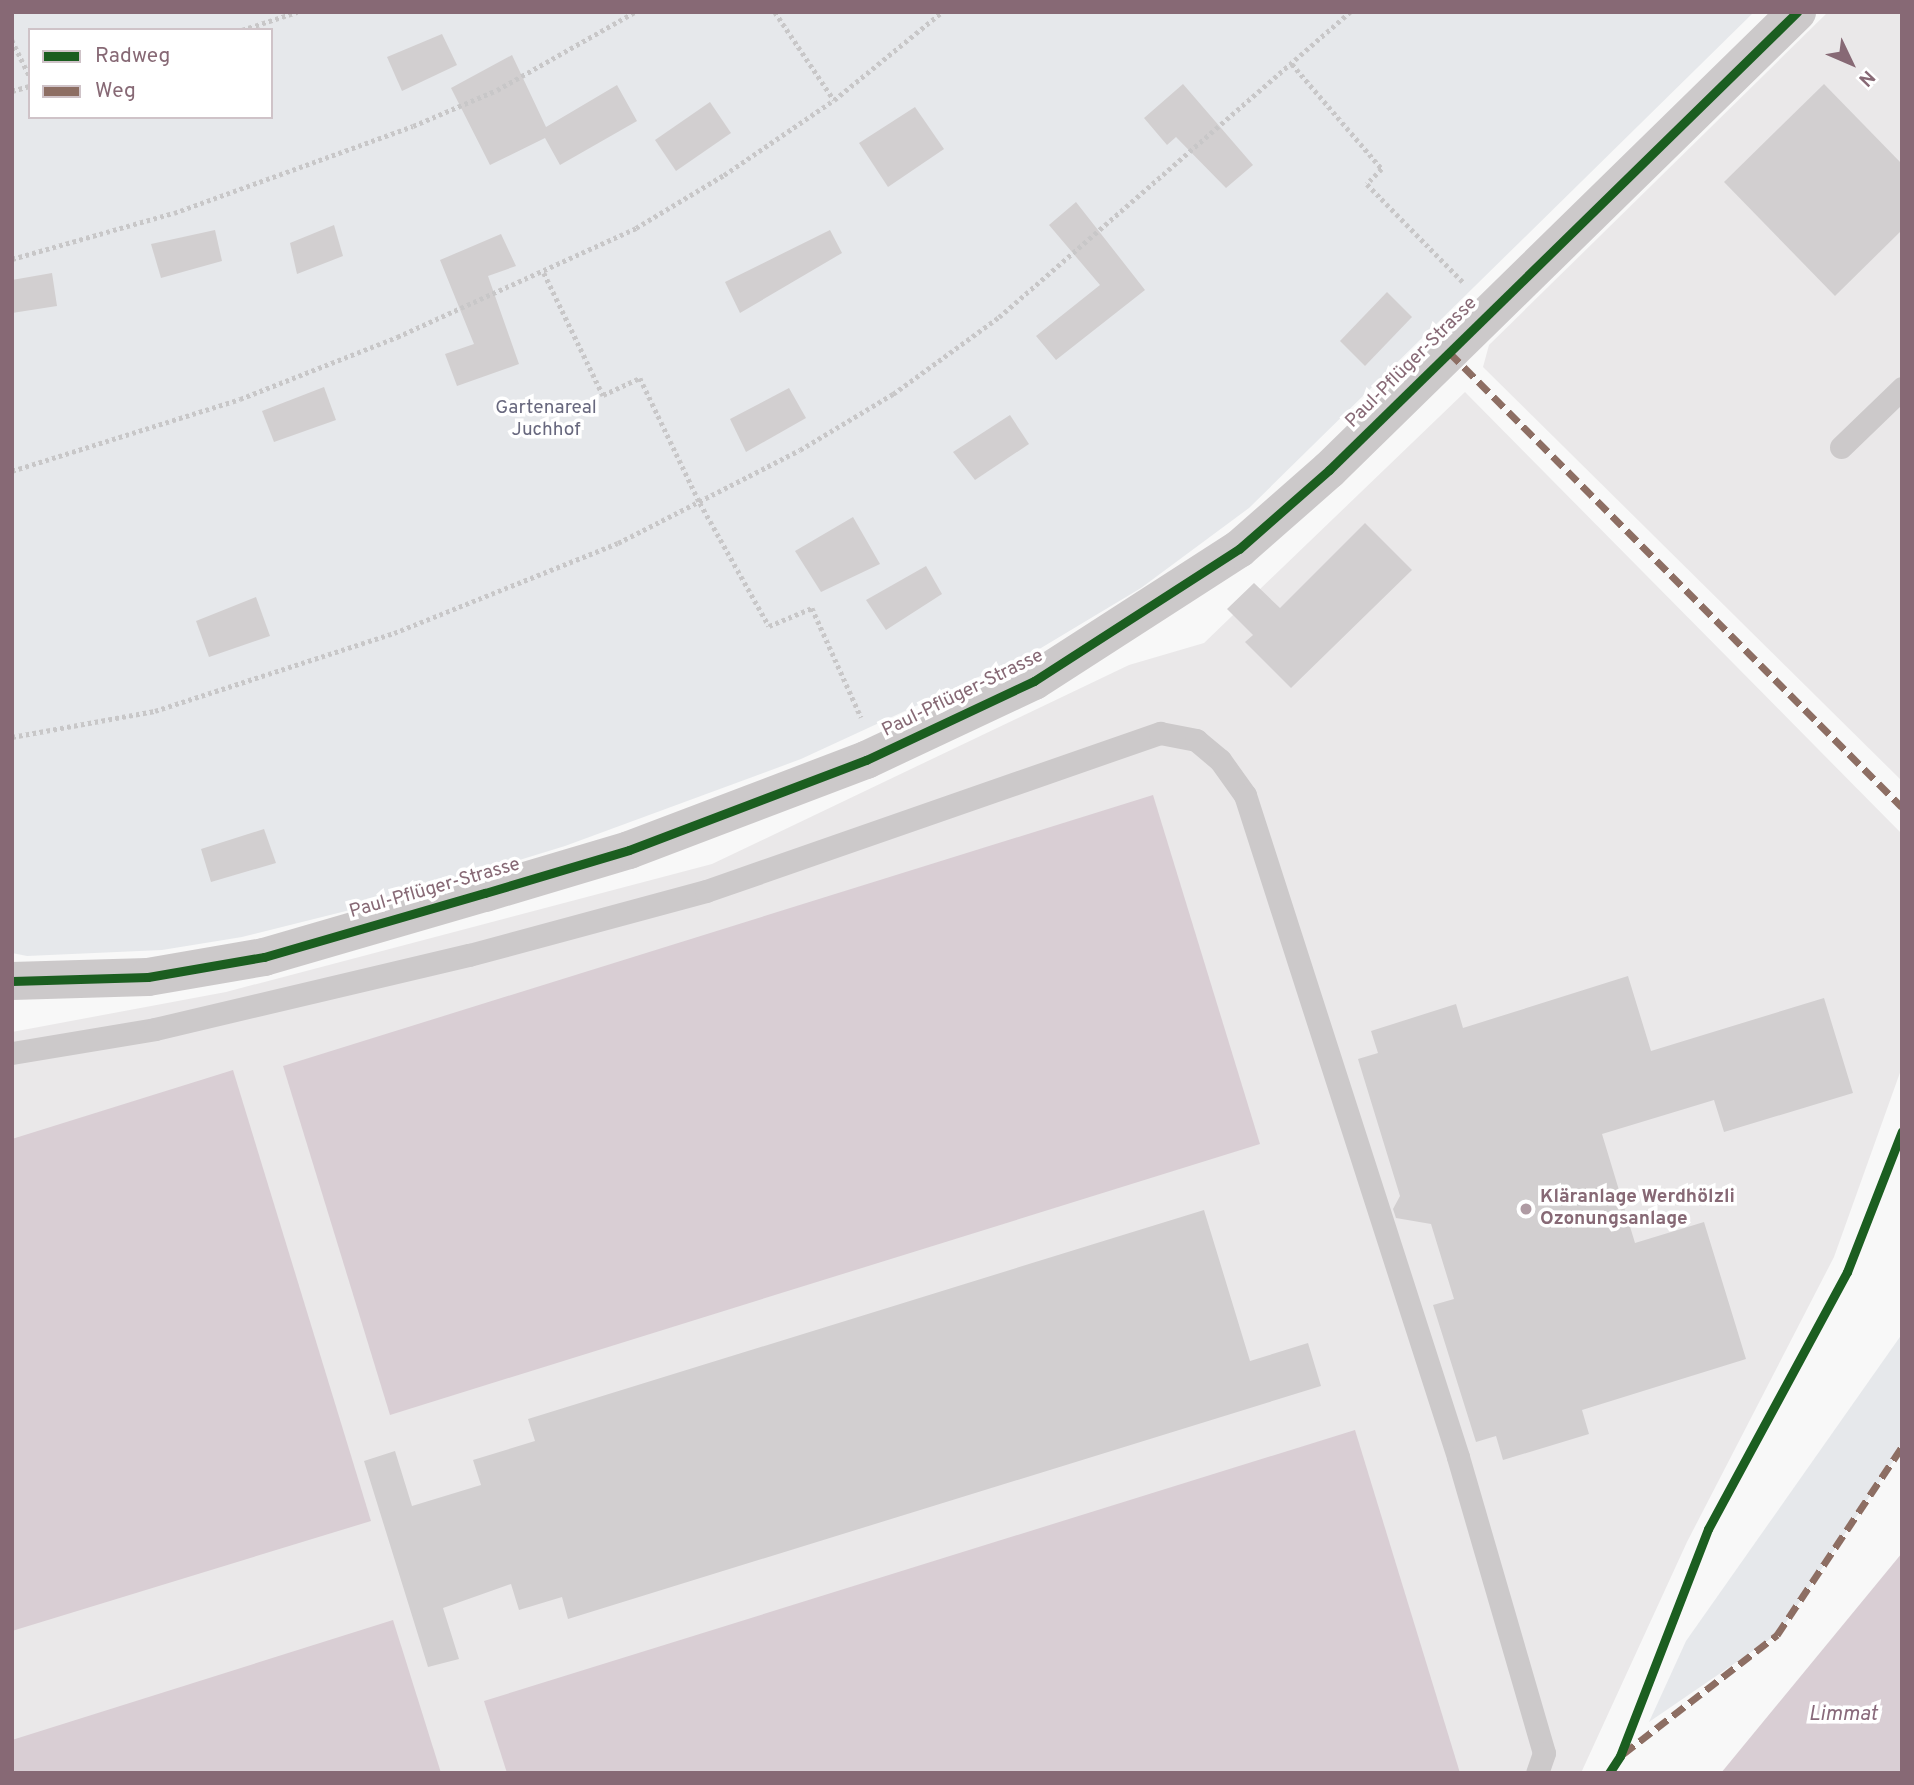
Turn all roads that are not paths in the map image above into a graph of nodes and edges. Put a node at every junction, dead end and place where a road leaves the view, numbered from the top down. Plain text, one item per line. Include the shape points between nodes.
1 (1797, 12) edge
2 (1902, 388) edge
3 (1841, 447) dead end
4 (12, 981) edge
5 (12, 1053) edge
6 (1537, 1773) edge

1 - 4 street, Paul-Pflüger-Strasse via 1239,549 1034,681 866,760 629,850 472,897 264,957 148,977
2 - 3 lane
5 - 6 lane via 155,1029 469,955 706,891 1160,733 1196,740 1220,760 1250,808 1462,1470 1544,1753

